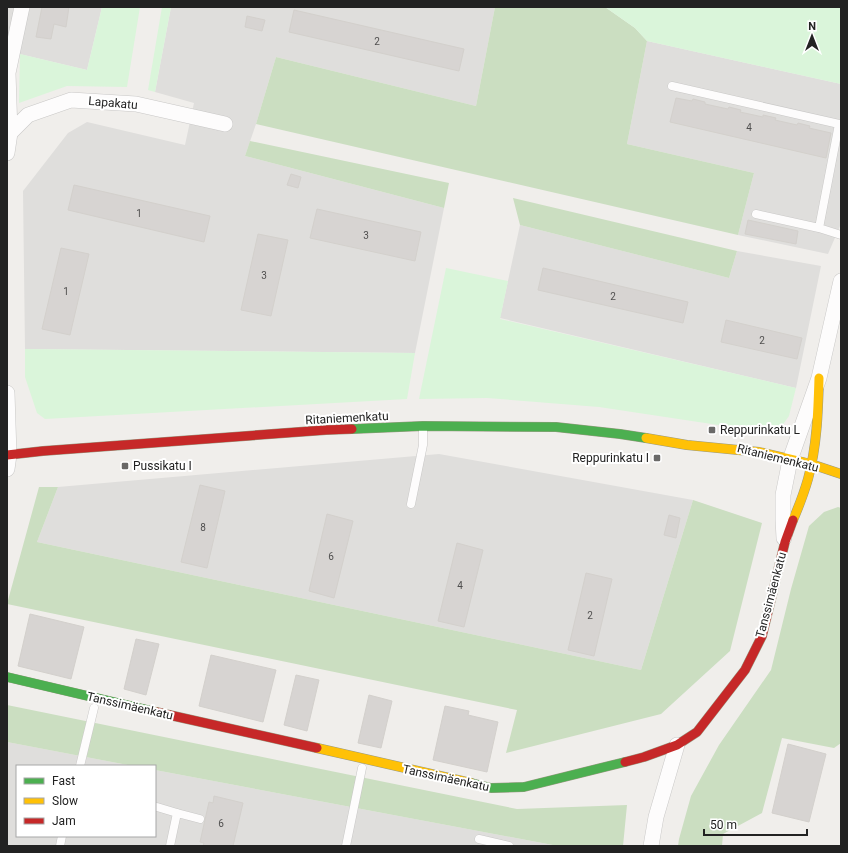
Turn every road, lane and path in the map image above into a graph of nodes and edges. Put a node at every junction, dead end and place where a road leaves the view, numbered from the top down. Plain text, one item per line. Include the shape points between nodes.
1 (22, 7) edge
2 (672, 86) dead end
3 (225, 124) dead end
4 (10, 133) junction
5 (7, 153) edge
6 (756, 214) dead end
7 (819, 228) junction
8 (841, 235) edge
9 (841, 281) edge
10 (819, 378) junction
11 (7, 393) edge
12 (424, 426) junction
13 (687, 445) junction
14 (729, 458) dead end
15 (8, 460) edge
16 (811, 464) junction
17 (796, 473) junction
18 (841, 474) edge
19 (411, 504) dead end
20 (785, 542) junction
21 (7, 678) edge
22 (94, 708) dead end
23 (677, 745) junction
24 (80, 765) edge
25 (362, 768) dead end
26 (157, 807) dead end
27 (177, 814) junction
28 (200, 819) dead end
29 (479, 839) dead end
30 (170, 846) edge
31 (346, 846) edge
32 (509, 846) edge
33 (651, 846) edge

1 - 4 street via 8,73
2 - 7 lane via 839,124
3 - 4 street, Lapakatu via 136,104 70,100 28,116
4 - 5 street
6 - 7 lane
7 - 8 lane
9 - 10 street
10 - 16 street, Tanssimäenkatu via 818,417
10 - 17 street
11 - 15 street
12 - 13 street, Ritaniemenkatu via 556,427
12 - 15 street, Ritaniemenkatu via 326,430 43,451
12 - 19 lane via 423,445
13 - 14 street, Ritaniemenkatu
13 - 17 street, Ritaniemenkatu via 749,451
16 - 17 street, Tanssimäenkatu
16 - 17 street, Ritaniemenkatu
16 - 18 street, Ritaniemenkatu
17 - 20 street, Tanssimäenkatu via 801,500
17 - 20 street, Tanssimäenkatu via 783,495
20 - 23 street, Tanssimäenkatu via 762,636 745,670 698,732
21 - 23 street, Tanssimäenkatu via 491,788 524,787 644,757
22 - 24 lane
23 - 33 street via 656,817
25 - 31 lane
26 - 27 lane
27 - 28 lane
27 - 30 lane
29 - 32 lane

